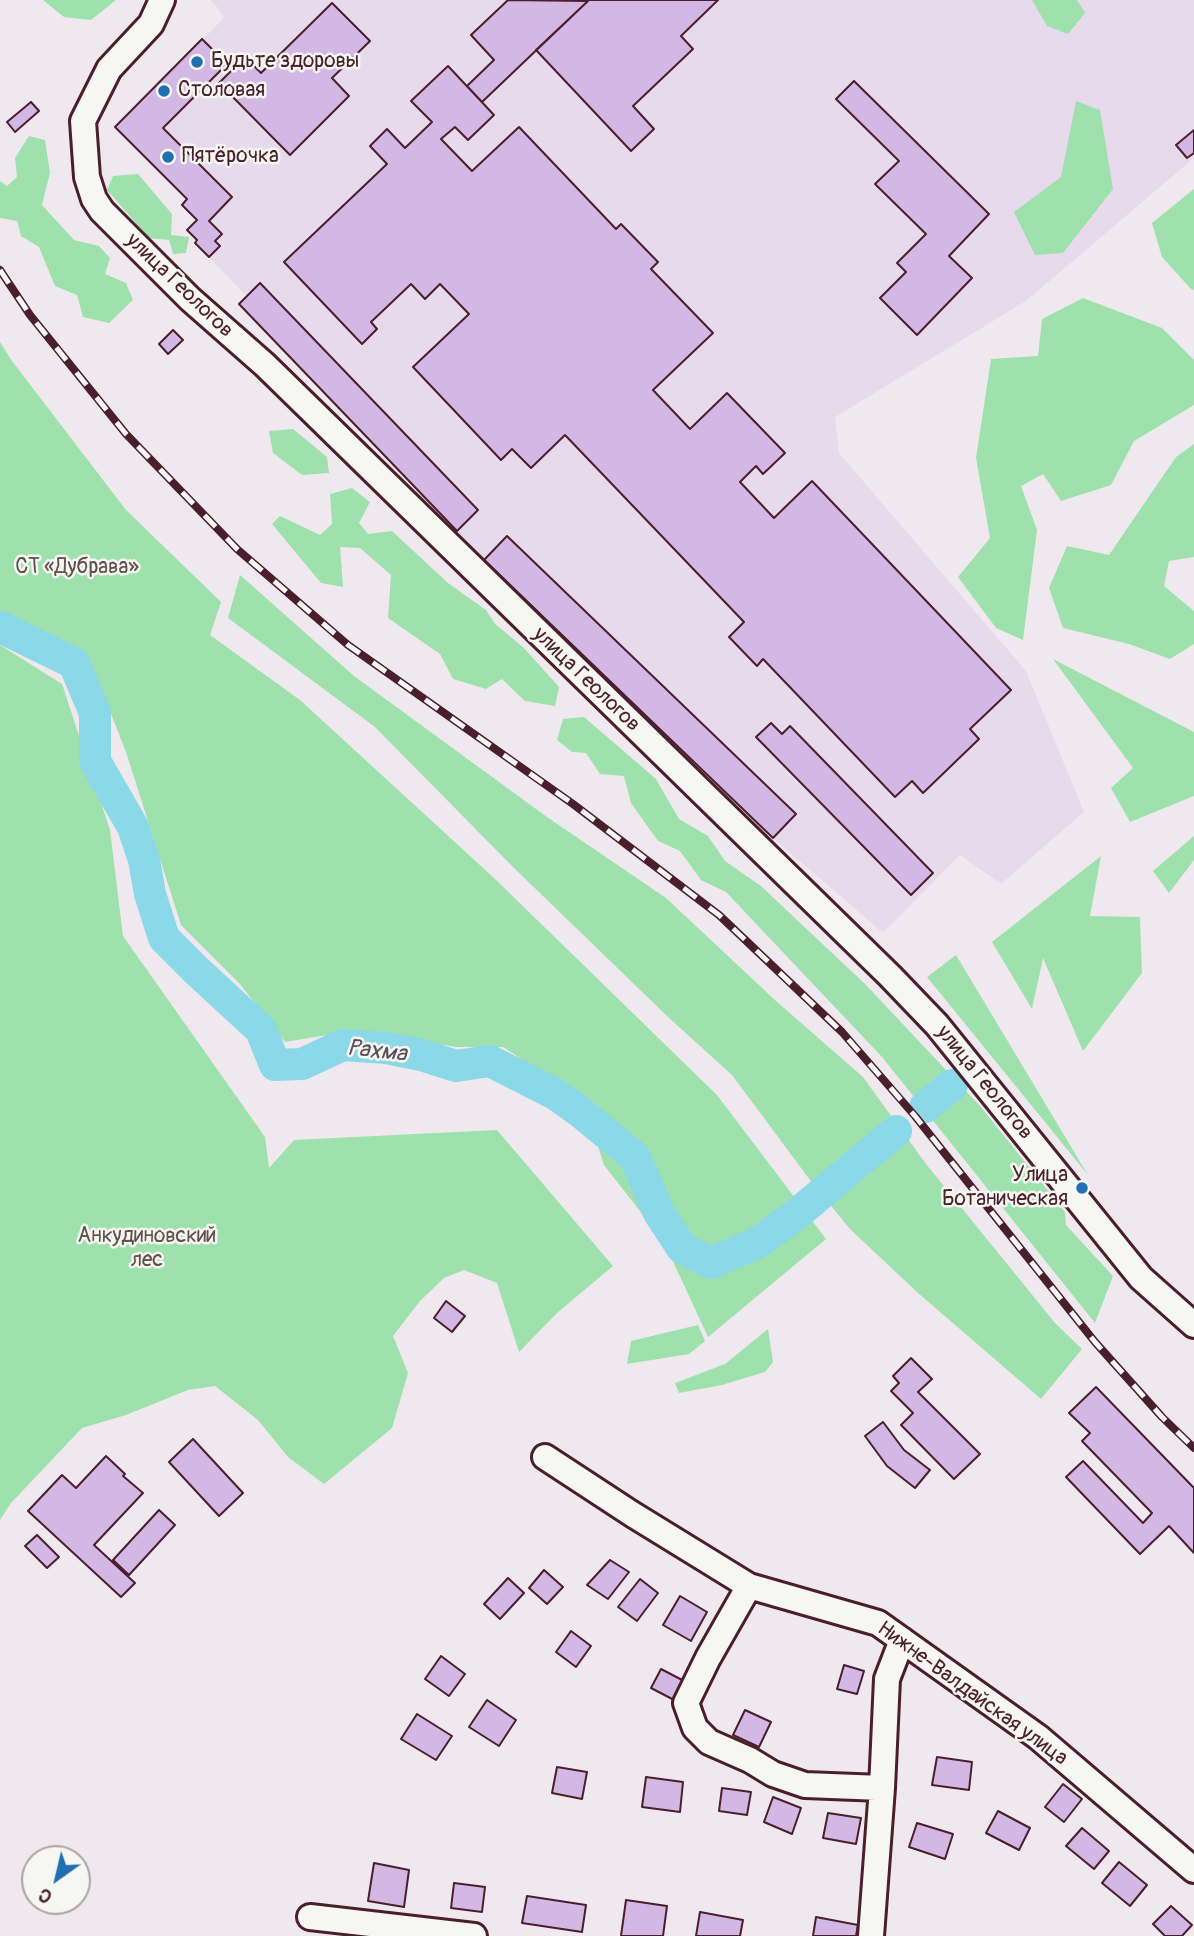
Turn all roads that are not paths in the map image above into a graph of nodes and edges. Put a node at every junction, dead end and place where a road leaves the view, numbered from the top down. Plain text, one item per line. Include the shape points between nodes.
1 (162, 0) edge
2 (1194, 1325) edge
3 (545, 1457) dead end
4 (749, 1586) junction
5 (902, 1640) junction
6 (882, 1788) junction
7 (1194, 1870) edge
8 (310, 1917) dead end
9 (474, 1936) edge
10 (871, 1936) edge

1 - 2 street, улица Геологов via 151,24 109,69 83,121 87,177 102,211 890,976 937,1025 1141,1279
3 - 4 street, Нижне-Валдайская улица
4 - 5 street, Нижне-Валдайская улица via 878,1623
4 - 6 street via 686,1703 695,1728 709,1742 805,1785
5 - 6 street via 887,1679
5 - 7 street, Нижне-Валдайская улица via 1038,1737
6 - 10 street
8 - 9 street

